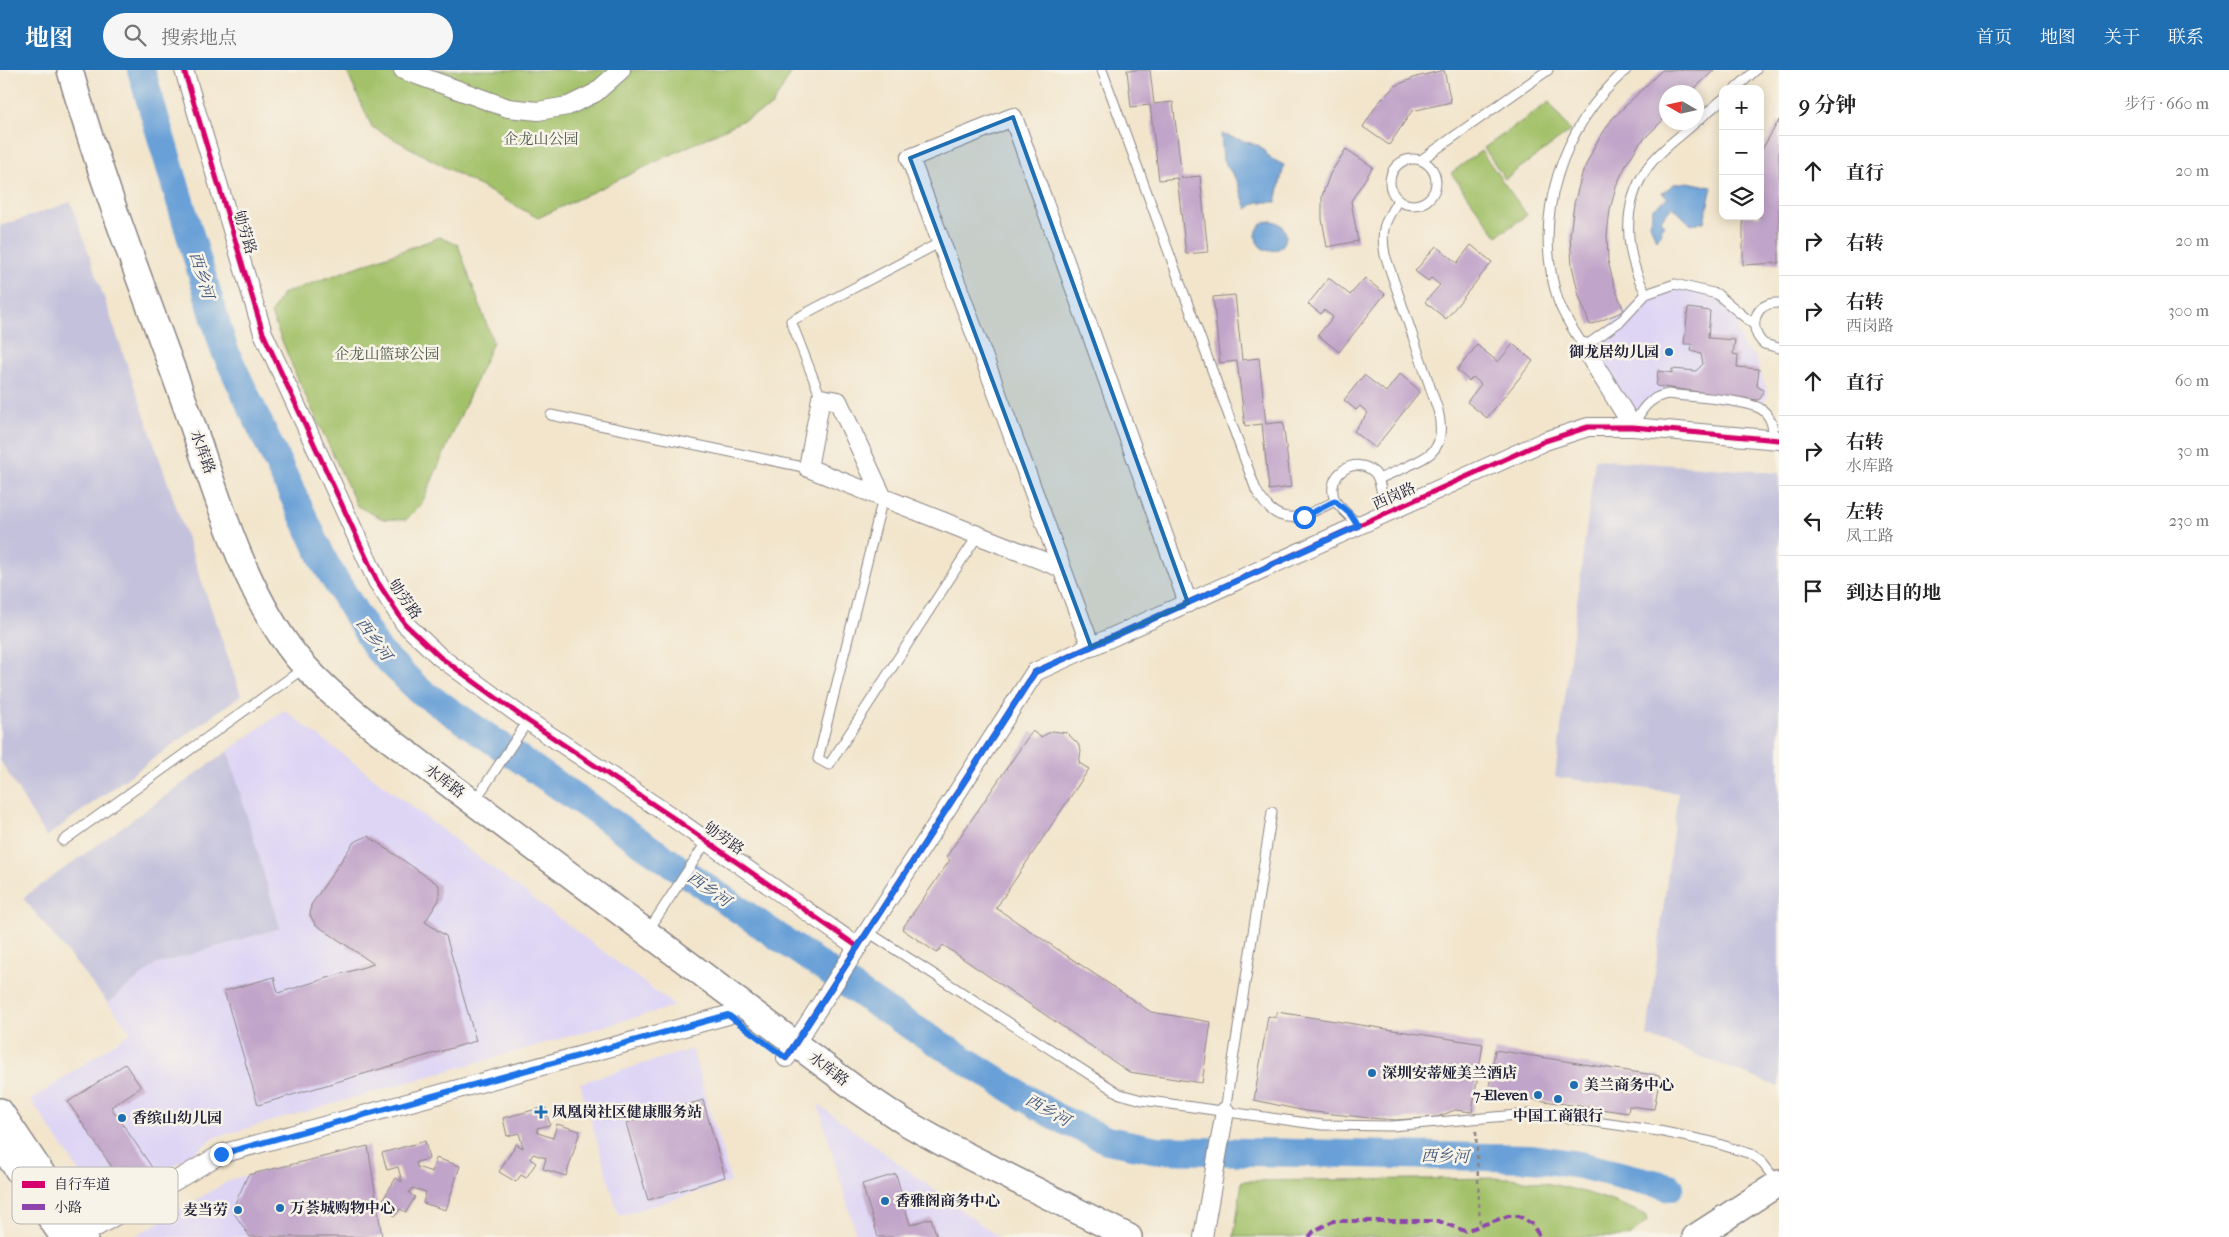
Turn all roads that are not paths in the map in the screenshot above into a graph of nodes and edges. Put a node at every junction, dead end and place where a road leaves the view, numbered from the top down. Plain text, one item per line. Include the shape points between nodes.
1 (52, 70) edge
2 (70, 70) edge
3 (184, 70) edge
4 (403, 70) edge
5 (620, 70) edge
6 (1102, 70) edge
7 (1548, 70) edge
8 (1626, 70) edge
9 (1752, 72) edge
10 (1739, 85) edge
11 (1719, 103) edge
12 (1704, 115) edge
13 (1687, 130) edge
14 (1422, 160) junction
15 (1398, 200) junction
16 (941, 242) junction
17 (1646, 294) junction
18 (1779, 303) edge
19 (1753, 324) junction
20 (1584, 347) junction
21 (1779, 348) edge
22 (821, 398) junction
23 (551, 415) dead end
24 (1633, 427) junction
25 (1777, 440) edge
26 (808, 468) junction
27 (1379, 479) junction
28 (883, 498) junction
29 (1335, 501) junction
30 (1386, 513) junction
31 (1358, 526) junction
32 (978, 535) junction
33 (1061, 568) junction
34 (1188, 603) junction
35 (1091, 647) junction
36 (300, 671) junction
37 (528, 721) junction
38 (473, 803) junction
39 (1272, 812) dead end
40 (63, 841) dead end
41 (704, 845) junction
42 (868, 932) junction
43 (647, 933) junction
44 (858, 947) junction
45 (728, 1015) junction
46 (791, 1051) junction
47 (0, 1111) edge
48 (1225, 1111) junction
49 (0, 1144) edge
50 (19, 1167) edge
51 (34, 1167) edge
52 (178, 1178) edge
53 (1779, 1183) edge
54 (67, 1224) edge
55 (70, 1224) edge
56 (98, 1224) edge
57 (1204, 1230) edge
58 (77, 1236) edge
59 (1089, 1237) edge
60 (1129, 1237) edge
61 (1695, 1237) edge

1 - 36 main road, 水库路 via 91,192 241,593 276,654
2 - 36 main road, 水库路 via 104,177 239,552
3 - 37 street, 劬劳路 via 262,333 377,581 405,624 440,658
4 - 5 street via 508,108 538,111 568,106 595,93
6 - 29 lane via 1263,504 1288,518 1304,517
7 - 14 lane
8 - 20 lane via 1600,96 1579,124 1564,156 1552,198 1549,242 1552,276 1559,302
9 - 10 lane
11 - 12 lane
13 - 17 lane via 1648,167 1630,208 1629,253
14 - 15 lane via 1404,160 1394,169 1391,189
14 - 15 lane via 1436,177 1431,198 1411,205
15 - 27 lane via 1383,226 1385,255 1441,426 1439,441 1432,452
16 - 22 lane via 790,321
16 - 33 street
16 - 34 street via 910,158 1013,117
17 - 19 lane via 1675,284 1695,287 1717,294
17 - 20 lane via 1622,320
18 - 19 lane via 1763,306
19 - 21 lane via 1754,332 1764,344
20 - 24 street
22 - 26 street
22 - 28 street via 838,401
23 - 26 lane
24 - 25 street, 西岗路
24 - 25 lane via 1639,413 1650,401 1668,394 1761,408 1772,424
24 - 30 street, 西岗路 via 1588,427 1545,441
26 - 28 street
27 - 29 lane via 1364,466 1350,466 1333,484
27 - 30 lane
28 - 32 street
28 - 32 lane via 818,759 829,765
29 - 31 lane
30 - 31 street, 西岗路
31 - 34 street, 西岗路
32 - 33 street
33 - 35 street
34 - 35 street, 西岗路
35 - 42 street, 西岗路 via 1035,672
36 - 38 main road, 水库路
36 - 40 lane
36 - 45 main road, 水库路 via 305,690 360,739
37 - 38 lane
37 - 41 street, 劬劳路
38 - 43 main road, 水库路
39 - 48 lane
41 - 43 lane
41 - 44 street, 劬劳路
42 - 44 street, 西岗路
42 - 48 lane via 1120,1094
43 - 46 main road, 水库路
44 - 46 street, 西岗路
45 - 46 main road, 水库路
45 - 52 street via 221,1154
46 - 59 main road, 水库路 via 847,1104 894,1135
46 - 60 main road, 水库路 via 903,1121
47 - 51 main road
48 - 53 lane via 1322,1125 1392,1126 1547,1115 1660,1131 1719,1144 1755,1157
48 - 57 street
49 - 50 main road
53 - 61 main road
54 - 58 main road
55 - 58 main road
56 - 58 street

